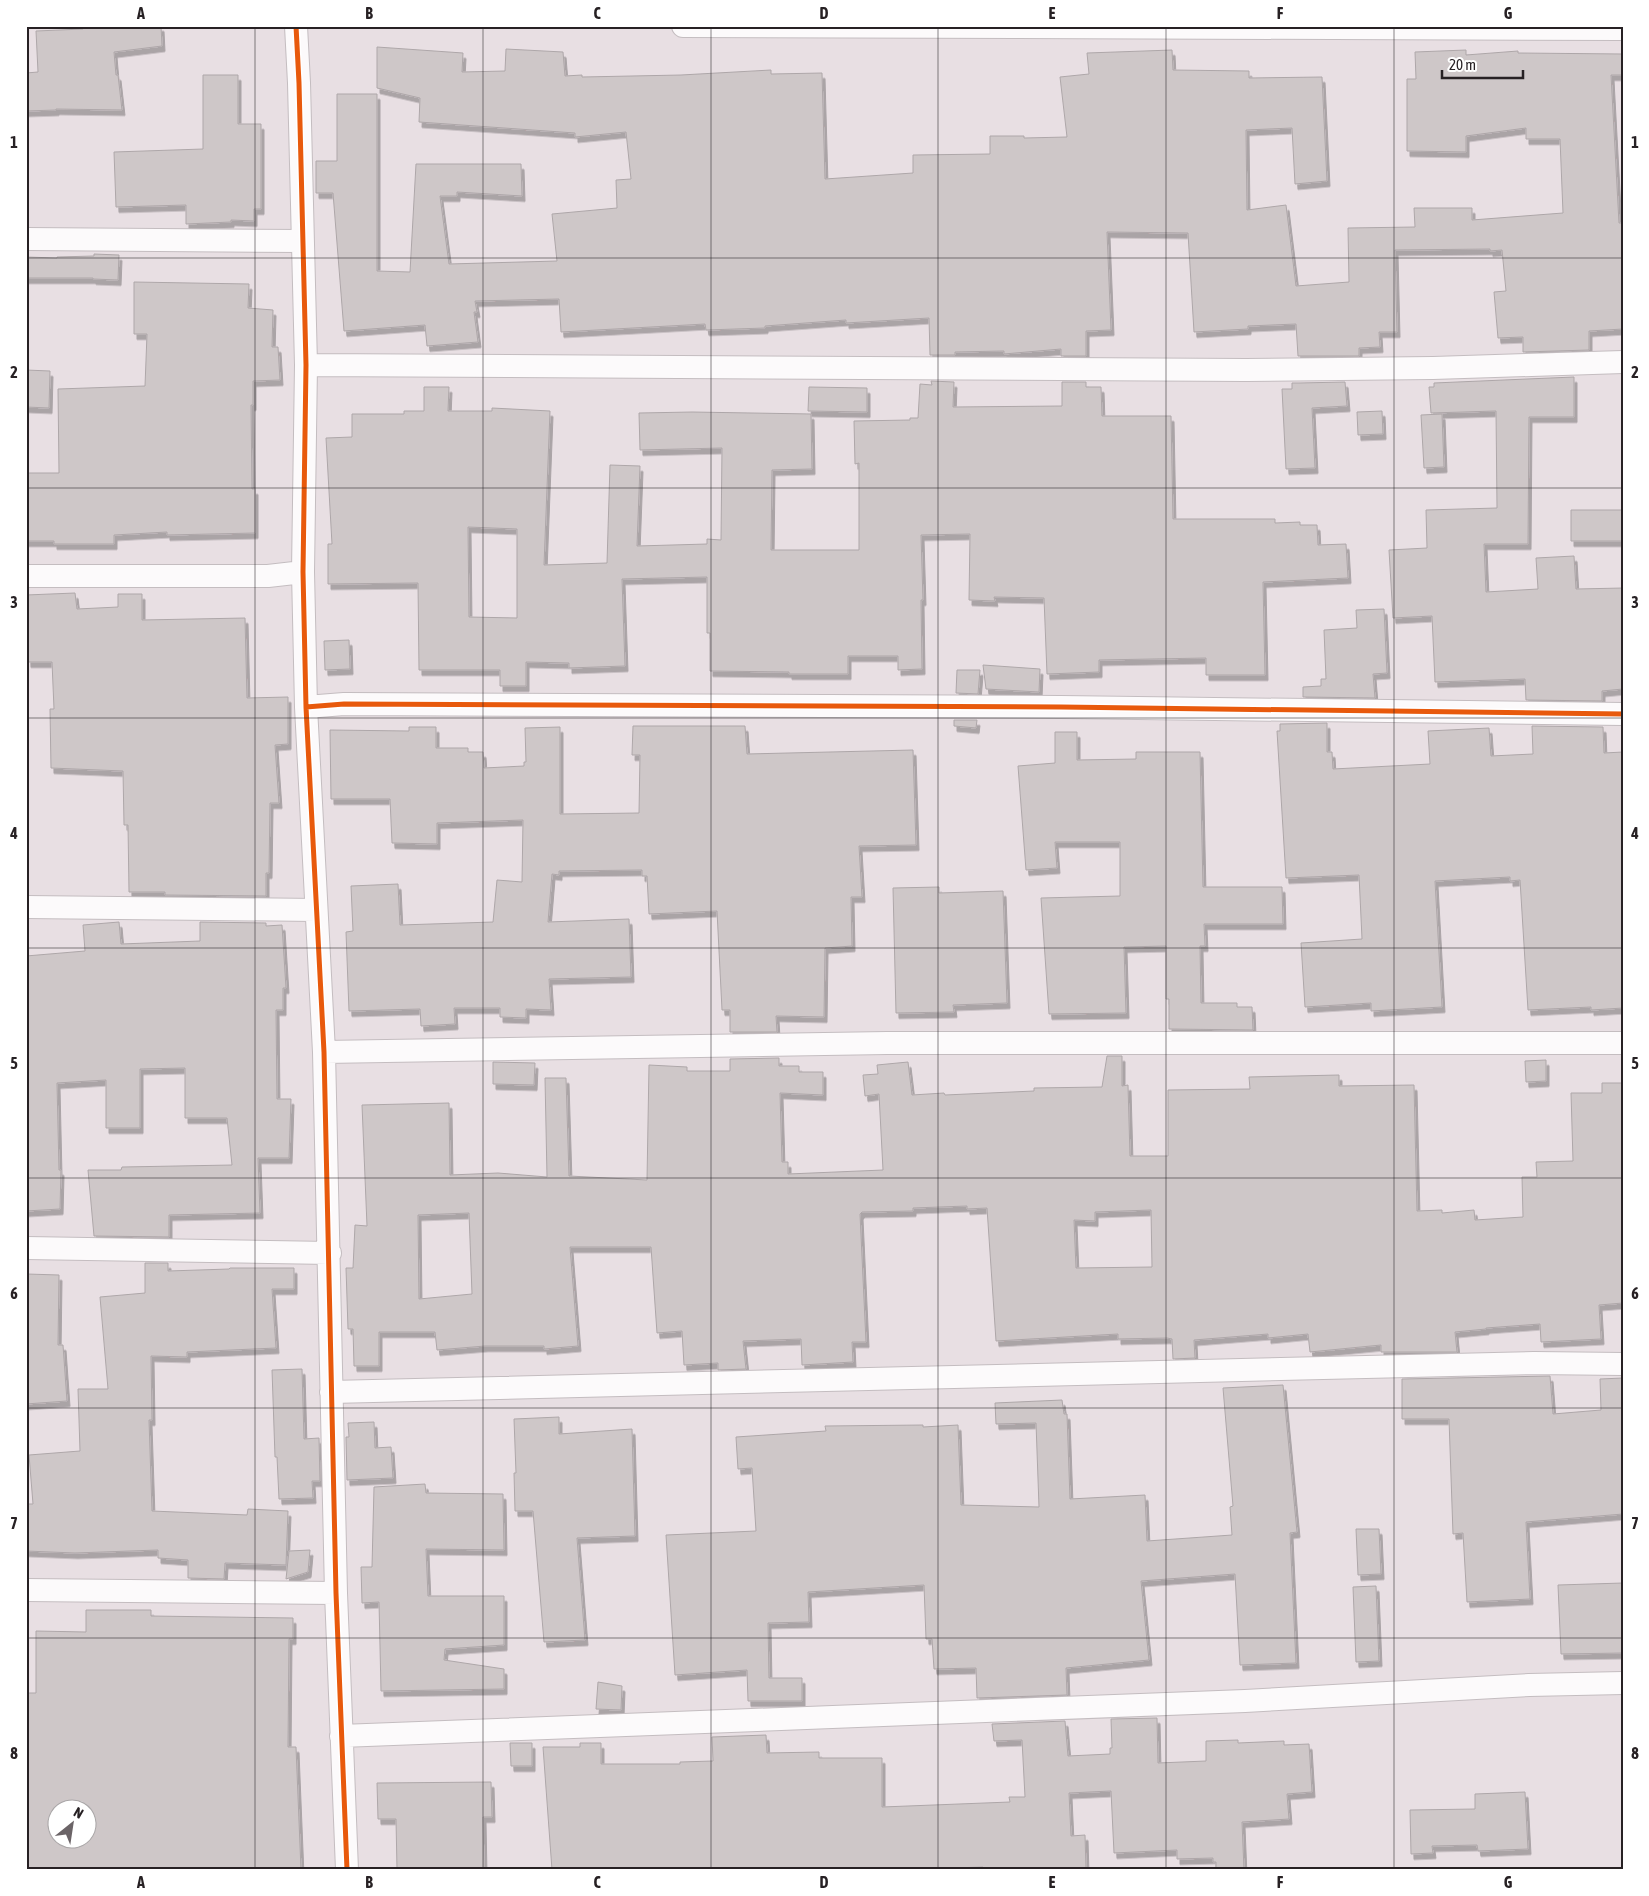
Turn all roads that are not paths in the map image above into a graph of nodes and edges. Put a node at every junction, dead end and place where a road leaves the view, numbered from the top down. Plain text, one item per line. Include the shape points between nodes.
1 (296, 26) edge
2 (683, 26) edge
3 (1623, 29) edge
4 (26, 239) edge
5 (302, 241) junction
6 (1623, 362) edge
7 (306, 365) junction
8 (303, 572) junction
9 (26, 576) edge
10 (306, 707) junction
11 (1623, 714) edge
12 (26, 906) edge
13 (316, 910) junction
14 (1623, 1043) edge
15 (324, 1052) junction
16 (26, 1248) edge
17 (330, 1252) junction
18 (1623, 1364) edge
19 (331, 1392) junction
20 (26, 1590) edge
21 (336, 1593) junction
22 (1623, 1683) edge
23 (341, 1736) junction
24 (347, 1870) edge

1 - 5 street
2 - 3 street
4 - 5 street
5 - 7 street
6 - 7 street via 1246,370
7 - 8 street
8 - 9 street via 268,576
8 - 10 street
10 - 11 street via 364,704 1061,707
10 - 13 street
12 - 13 street
13 - 15 street
14 - 15 street via 886,1043
15 - 17 street
16 - 17 street
17 - 19 street
18 - 19 street via 1504,1364
19 - 21 street
20 - 21 street
21 - 23 street
22 - 23 street
23 - 24 street

